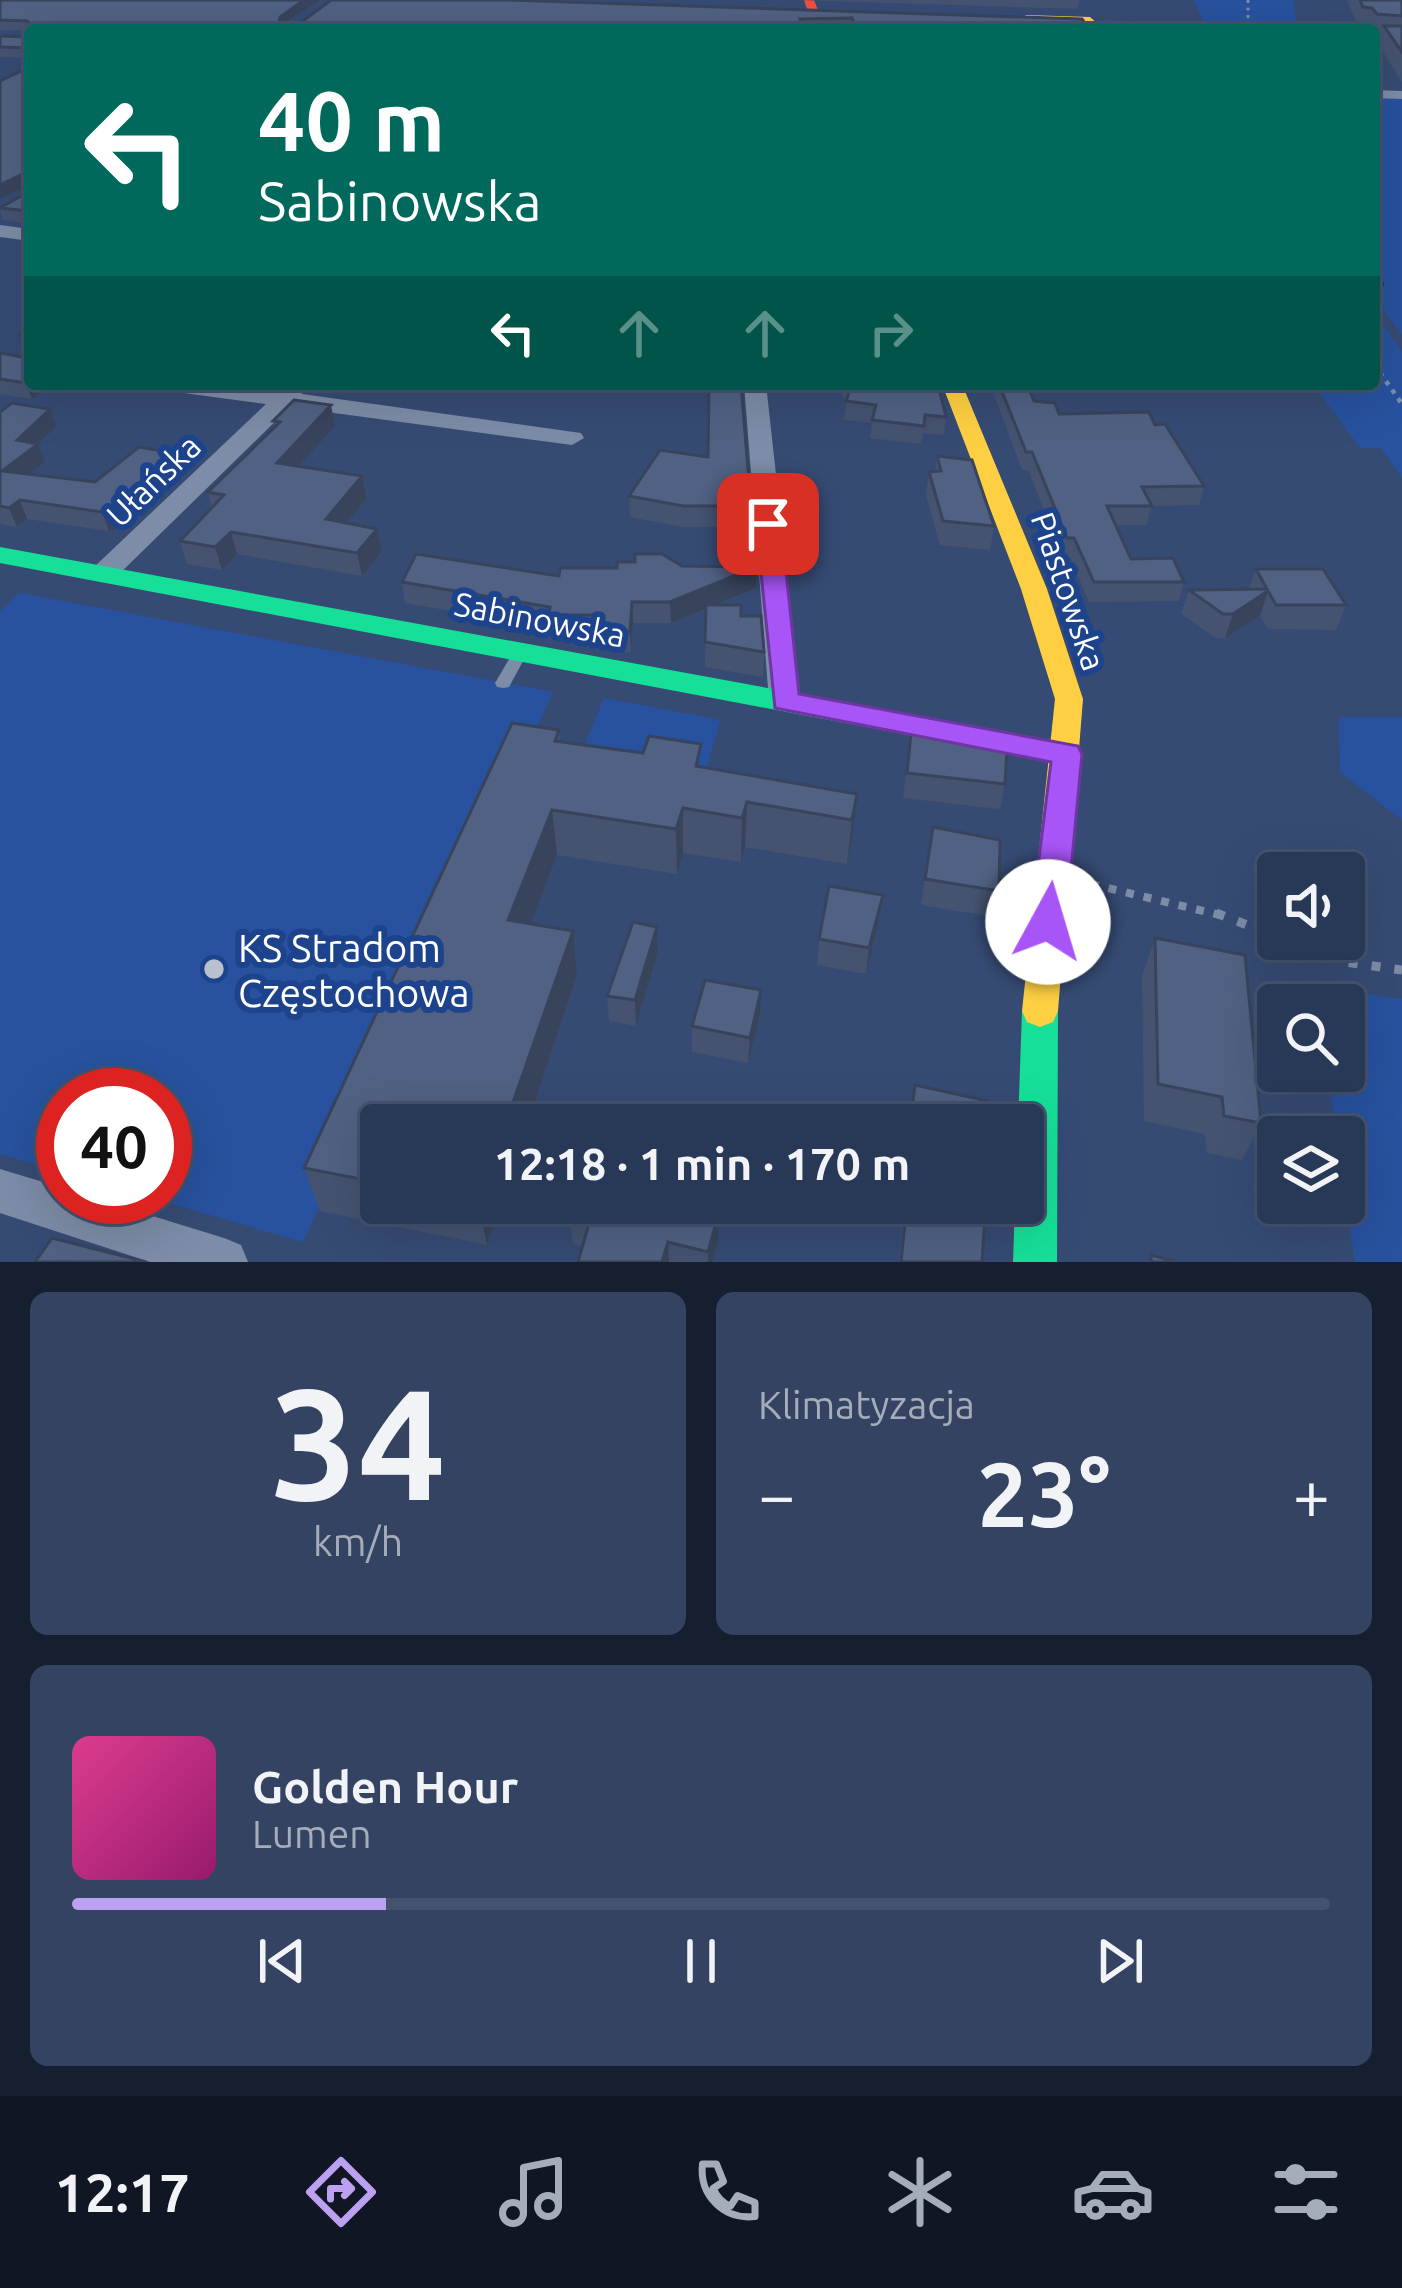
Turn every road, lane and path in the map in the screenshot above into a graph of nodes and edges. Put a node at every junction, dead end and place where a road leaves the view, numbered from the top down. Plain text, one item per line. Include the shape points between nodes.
1 (506, 0) edge
2 (643, 5) edge
3 (780, 9) edge
4 (848, 12) edge
5 (814, 14) edge
6 (1012, 17) edge
7 (1098, 24) edge
8 (1380, 373) edge
9 (251, 390) edge
10 (756, 390) edge
11 (954, 390) edge
12 (292, 393) edge
13 (1402, 404) edge
14 (572, 438) dead end
15 (0, 555) edge
16 (103, 574) junction
17 (520, 652) junction
18 (503, 683) dead end
19 (785, 701) junction
20 (1067, 754) junction
21 (1052, 875) junction
22 (1257, 929) edge
23 (1340, 960) edge
24 (1402, 970) edge
25 (0, 1192) edge
26 (224, 1262) edge
27 (1035, 1262) edge

1 - 2 street
3 - 5 street
4 - 5 street
6 - 7 street
8 - 13 path
9 - 12 street
10 - 19 street
11 - 20 street, Piastowska via 1058,654 1069,699
12 - 14 street
12 - 16 street, Ułańska
15 - 16 street, Sabinowska
16 - 17 street, Sabinowska
17 - 18 lane
17 - 19 street, Sabinowska
19 - 20 street, Sabinowska
20 - 21 street, Piastowska
21 - 22 path
21 - 27 street, Piastowska
23 - 24 path
25 - 26 street

